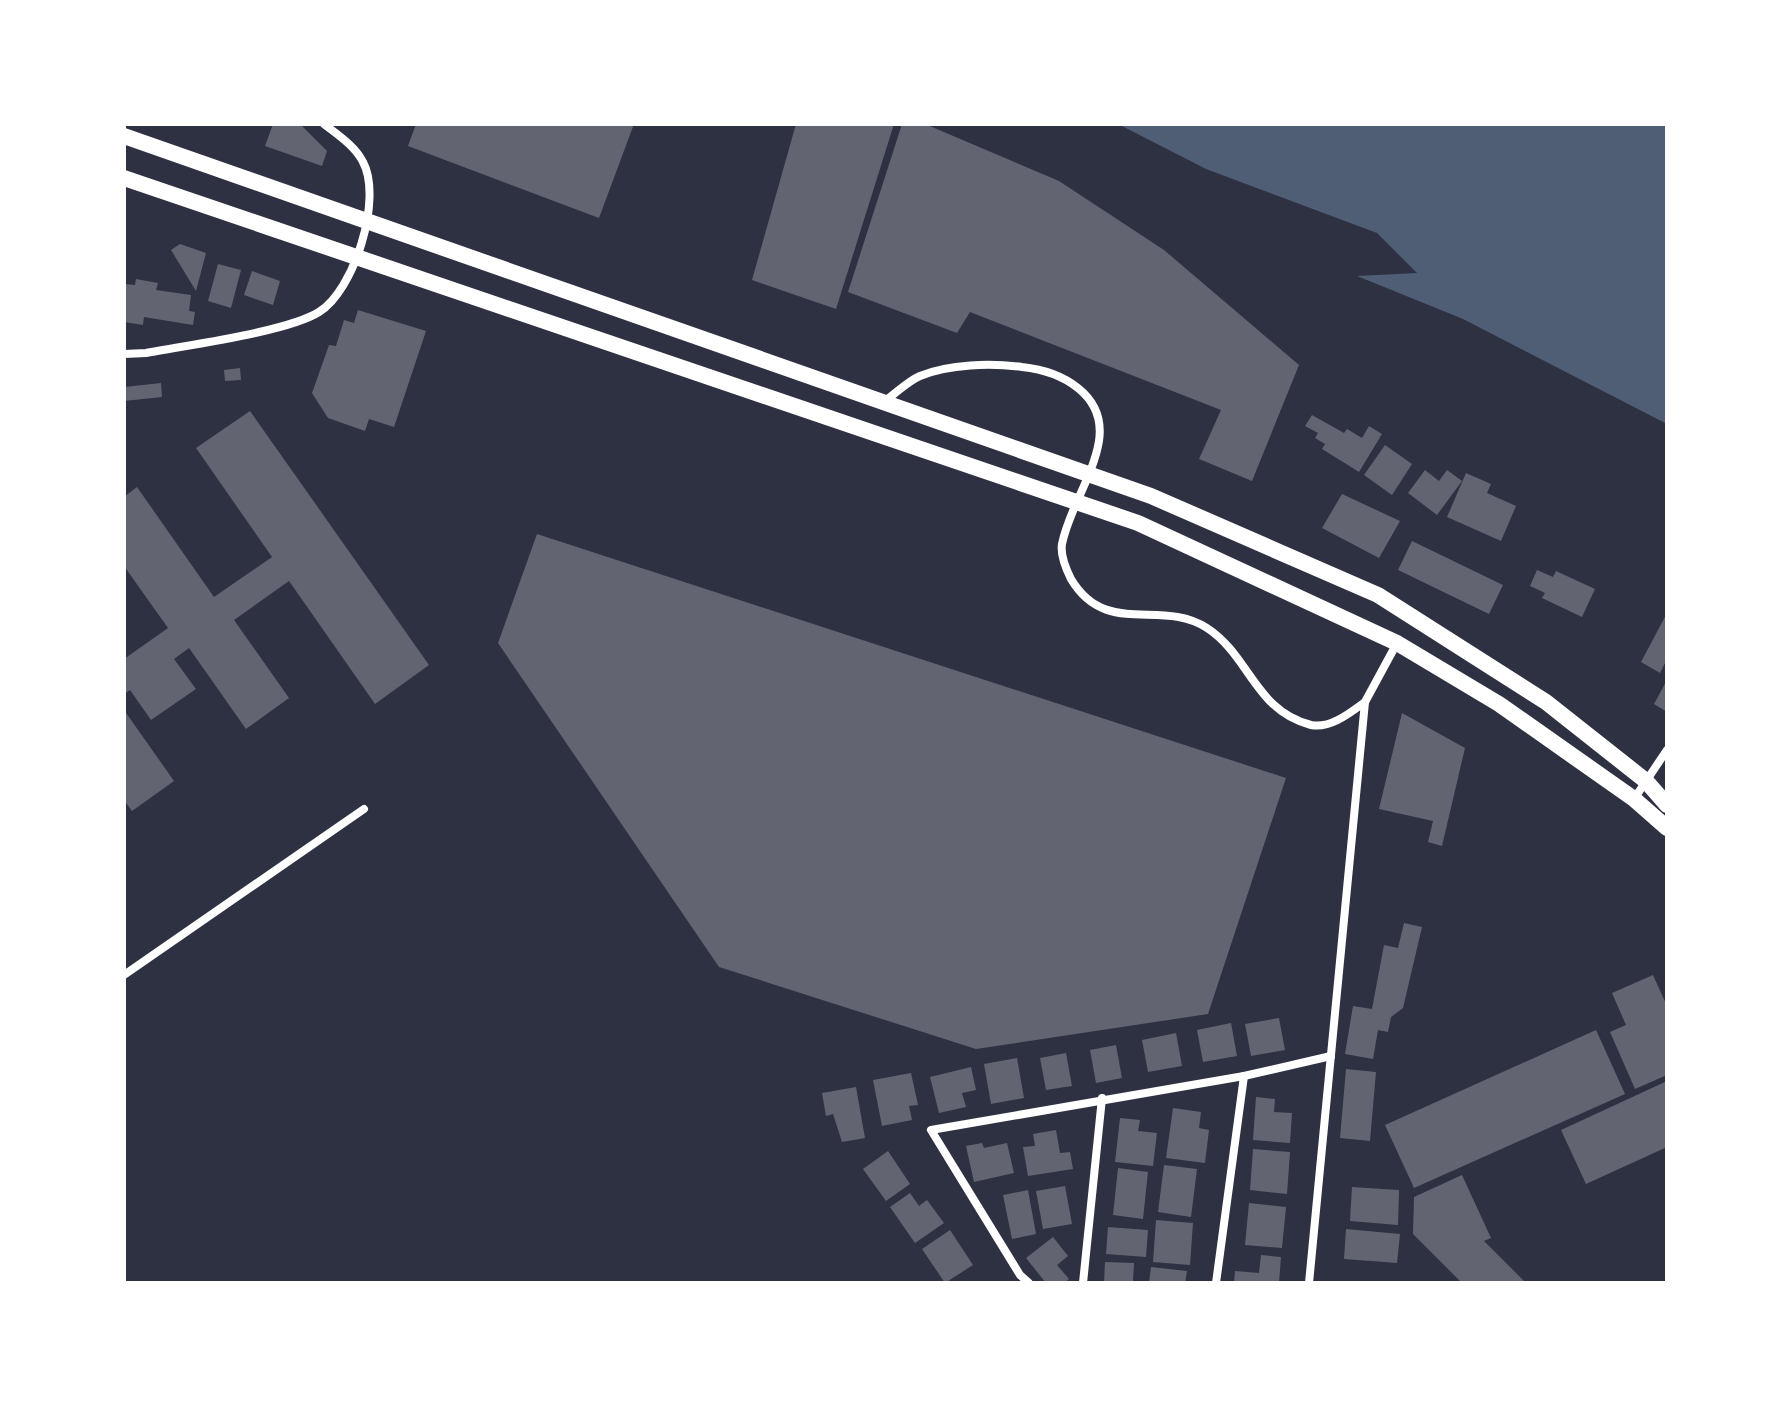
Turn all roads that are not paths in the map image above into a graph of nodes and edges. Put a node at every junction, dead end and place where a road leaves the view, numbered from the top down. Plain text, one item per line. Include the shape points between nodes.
1 (324, 124) edge
2 (124, 136) edge
3 (124, 178) edge
4 (367, 221) junction
5 (355, 259) junction
6 (124, 354) edge
7 (885, 401) junction
8 (1397, 643) junction
9 (1365, 702) junction
10 (1667, 750) edge
11 (1646, 781) junction
12 (1634, 799) junction
13 (1667, 805) edge
14 (364, 809) dead end
15 (1667, 828) edge
16 (124, 975) edge
17 (1331, 1056) junction
18 (1244, 1076) junction
19 (1102, 1098) junction
20 (1029, 1283) edge
21 (1083, 1283) edge
22 (1216, 1283) edge
23 (1309, 1283) edge

1 - 4 street via 364,163 369,177
2 - 4 main road
3 - 5 main road
4 - 5 street
4 - 7 main road
5 - 6 street via 341,290 316,314
5 - 8 main road via 1138,523
7 - 9 street via 919,376 999,364 1046,370 1087,395 1095,409 1099,440 1061,547 1072,580 1087,600 1122,615 1181,617 1207,628 1283,716 1315,726 1342,719
7 - 11 main road via 1151,496 1378,595 1546,702
8 - 9 street
8 - 12 main road via 1499,704
9 - 17 street
10 - 11 street
11 - 12 street
11 - 13 main road
12 - 15 main road
14 - 16 street
17 - 18 street
17 - 23 street
18 - 19 street
18 - 22 street
19 - 20 street via 931,1130
19 - 21 street

